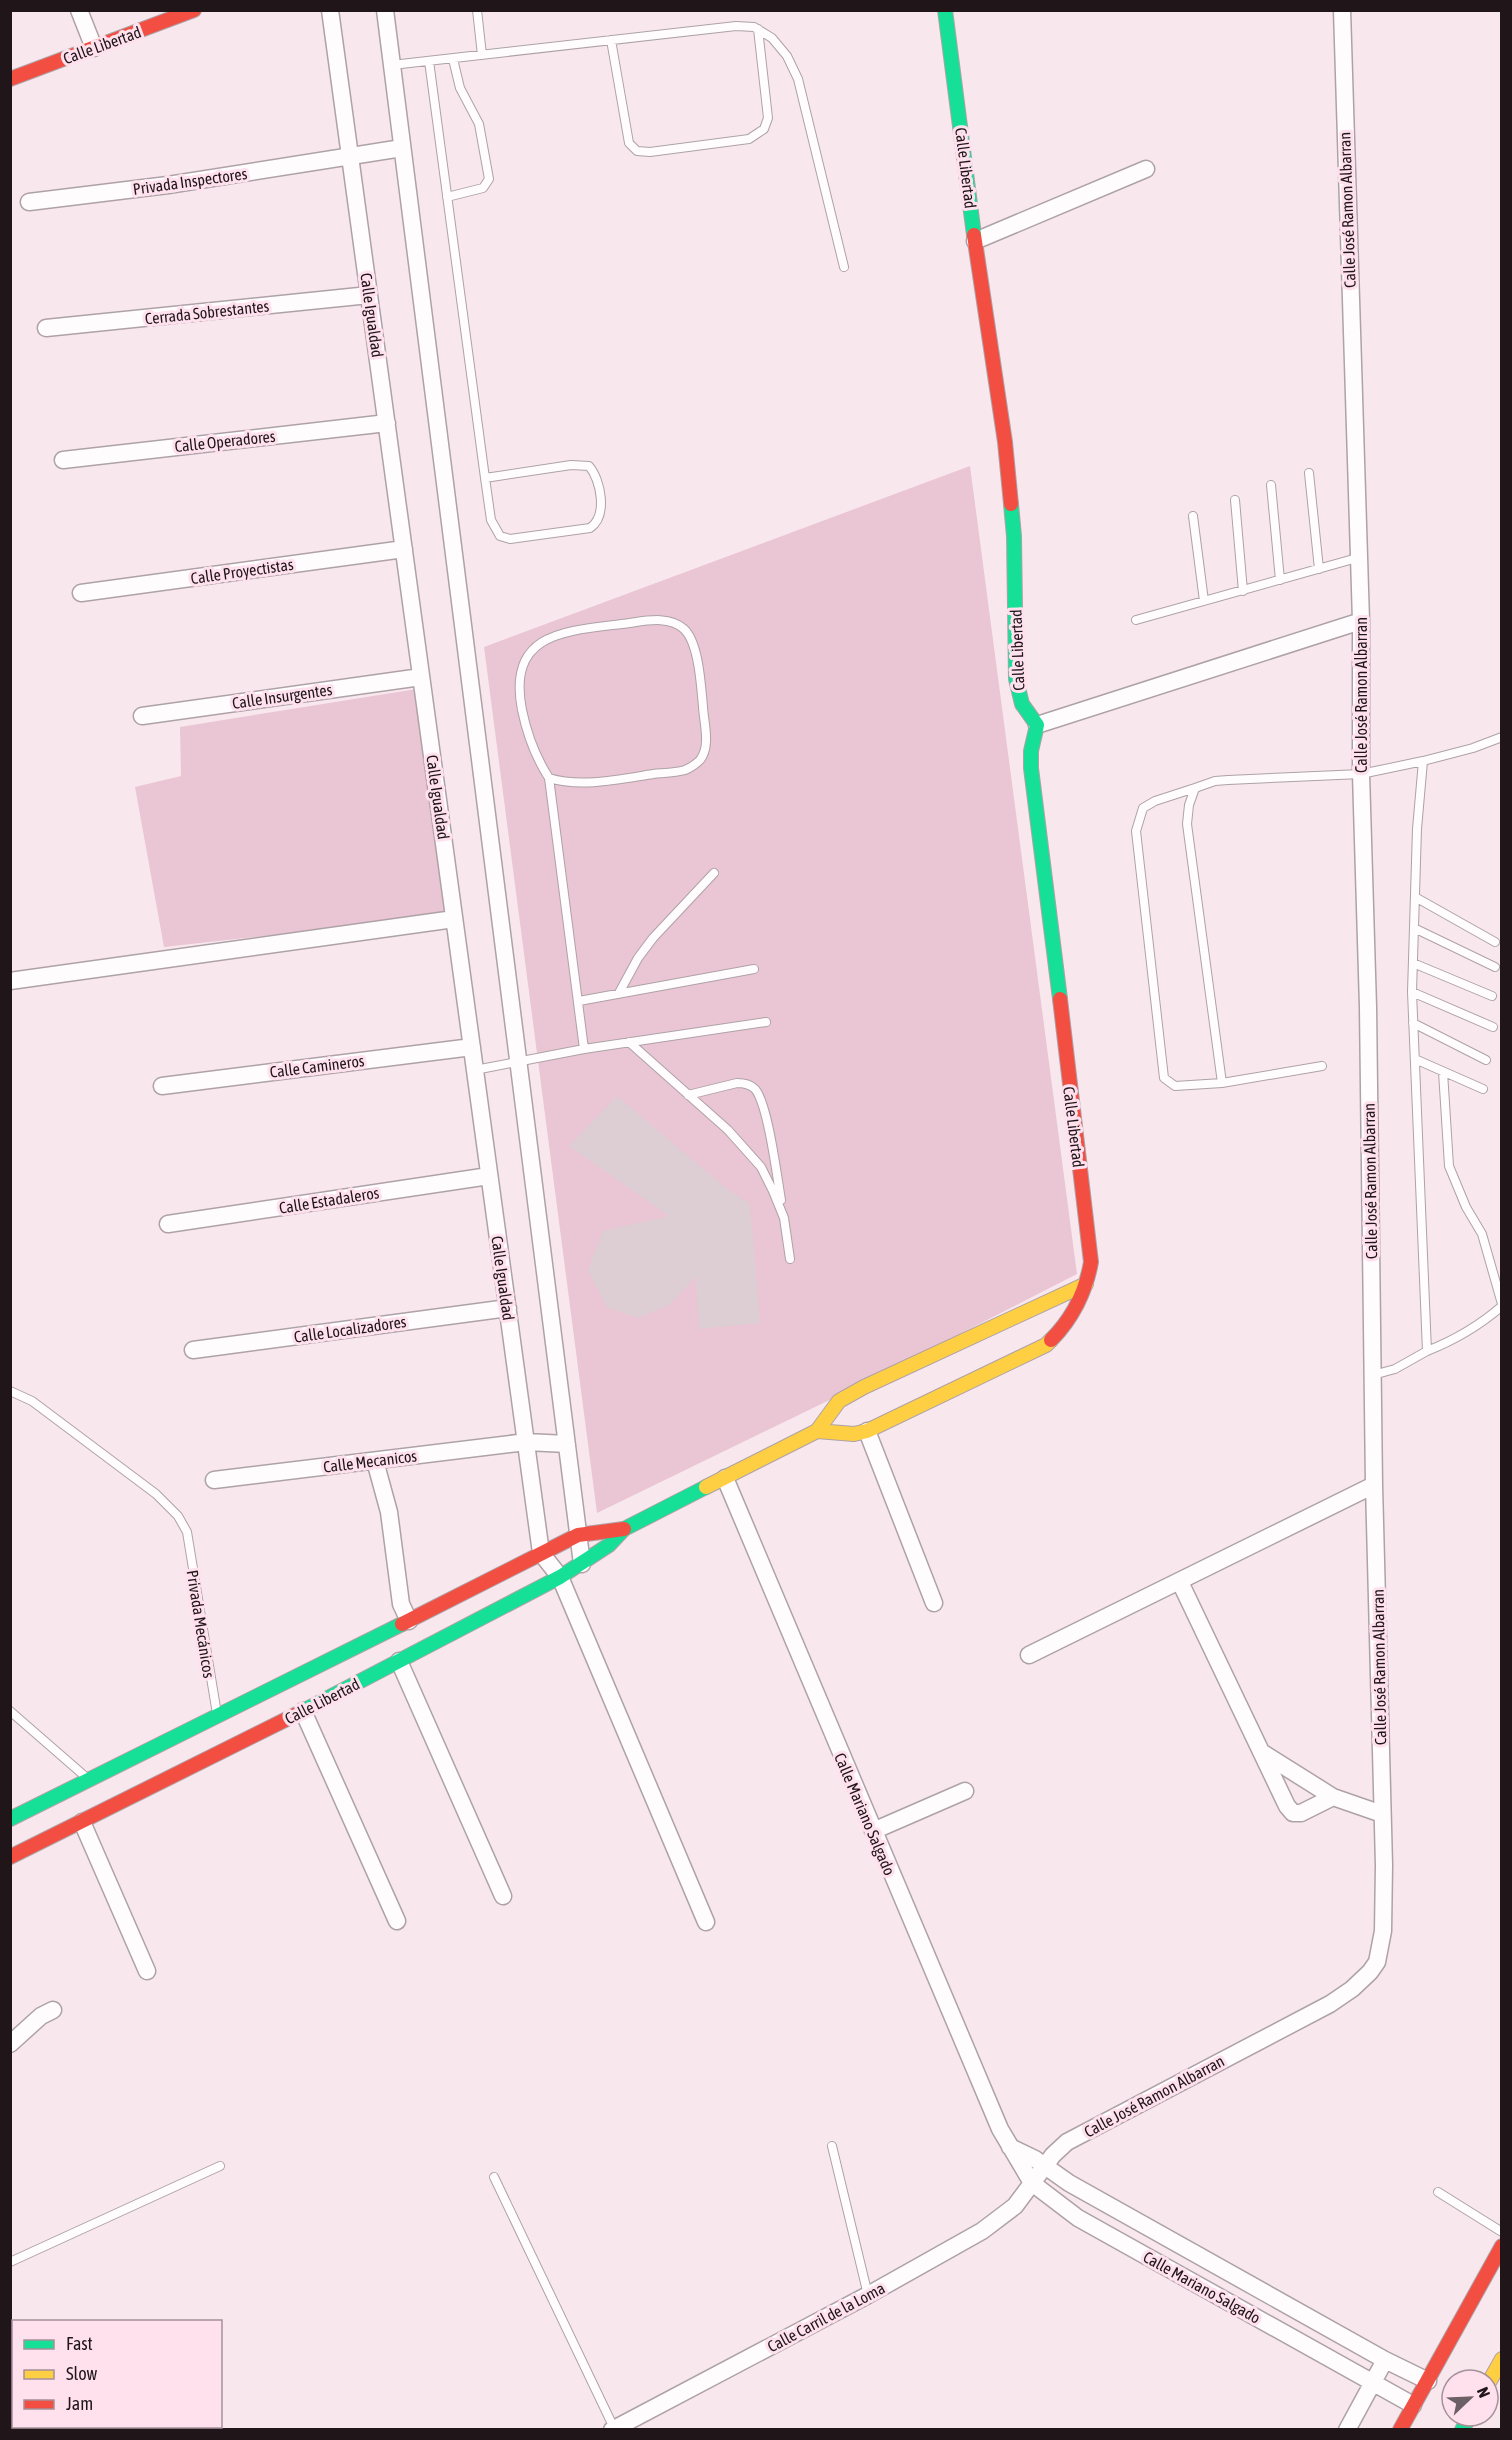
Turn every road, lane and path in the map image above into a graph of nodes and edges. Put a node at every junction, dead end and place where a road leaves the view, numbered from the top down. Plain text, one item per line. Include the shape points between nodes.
1 (79, 10) edge
2 (194, 10) edge
3 (330, 10) edge
4 (385, 10) edge
5 (477, 10) edge
6 (945, 10) edge
7 (1342, 10) edge
8 (758, 29) junction
9 (611, 40) junction
10 (94, 48) junction
11 (482, 55) junction
12 (453, 59) junction
13 (429, 61) junction
14 (392, 65) junction
15 (10, 79) edge
16 (402, 148) junction
17 (350, 157) junction
18 (1146, 169) dead end
19 (447, 197) junction
20 (29, 202) dead end
21 (975, 241) junction
22 (844, 267) dead end
23 (369, 295) junction
24 (46, 328) dead end
25 (387, 423) junction
26 (63, 460) dead end
27 (1309, 473) dead end
28 (485, 477) junction
29 (1271, 485) dead end
30 (1235, 500) dead end
31 (1193, 516) dead end
32 (404, 549) junction
33 (1358, 558) junction
34 (1319, 569) junction
35 (1280, 580) junction
36 (1243, 591) junction
37 (81, 592) dead end
38 (1204, 601) junction
39 (1136, 620) dead end
40 (1361, 621) junction
41 (421, 676) junction
42 (142, 716) dead end
43 (1037, 725) junction
44 (1502, 737) edge
45 (1424, 761) junction
46 (1361, 774) junction
47 (549, 778) junction
48 (1195, 788) junction
49 (714, 873) dead end
50 (1415, 897) junction
51 (454, 919) junction
52 (1414, 928) junction
53 (1496, 942) dead end
54 (1413, 963) junction
55 (1495, 967) dead end
56 (754, 969) dead end
57 (10, 981) edge
58 (1412, 992) junction
59 (619, 993) junction
60 (1492, 996) dead end
61 (579, 1001) junction
62 (766, 1022) dead end
63 (1413, 1023) junction
64 (1493, 1027) dead end
65 (629, 1042) junction
66 (472, 1047) junction
67 (584, 1049) junction
68 (1415, 1059) junction
69 (1486, 1060) dead end
70 (518, 1062) junction
71 (1322, 1066) dead end
72 (475, 1070) junction
73 (1443, 1072) junction
74 (1222, 1083) junction
75 (162, 1086) dead end
76 (1483, 1089) dead end
77 (688, 1095) junction
78 (489, 1176) junction
79 (784, 1218) junction
80 (168, 1224) dead end
81 (790, 1259) dead end
82 (1086, 1284) junction
83 (1502, 1305) edge
84 (507, 1308) junction
85 (193, 1350) dead end
86 (1427, 1351) junction
87 (1373, 1375) junction
88 (10, 1391) edge
89 (817, 1431) junction
90 (867, 1431) junction
91 (526, 1442) junction
92 (567, 1444) junction
93 (375, 1461) junction
94 (725, 1478) junction
95 (214, 1480) dead end
96 (1374, 1485) junction
97 (624, 1529) junction
98 (578, 1535) junction
99 (541, 1553) junction
100 (582, 1564) junction
101 (560, 1577) junction
102 (1180, 1582) junction
103 (934, 1603) dead end
104 (409, 1621) junction
105 (1029, 1654) dead end
106 (399, 1661) junction
107 (10, 1711) edge
108 (303, 1711) junction
109 (217, 1715) junction
110 (1263, 1752) junction
111 (88, 1779) junction
112 (965, 1791) dead end
113 (1333, 1797) junction
114 (1382, 1814) junction
115 (10, 1820) edge
116 (82, 1822) junction
117 (873, 1831) junction
118 (10, 1857) edge
119 (503, 1896) dead end
120 (398, 1922) dead end
121 (706, 1922) dead end
122 (147, 1971) dead end
123 (53, 2010) dead end
124 (10, 2044) edge
125 (832, 2146) dead end
126 (1010, 2147) junction
127 (1046, 2165) junction
128 (220, 2166) dead end
129 (494, 2178) dead end
130 (1030, 2186) junction
131 (1438, 2192) dead end
132 (1502, 2232) edge
133 (1502, 2246) edge
134 (10, 2262) edge
135 (868, 2295) junction
136 (1385, 2360) junction
137 (1428, 2381) junction
138 (1372, 2382) junction
139 (1413, 2405) junction
140 (613, 2429) edge
141 (1347, 2430) edge
142 (1400, 2430) edge

1 - 10 street
2 - 10 main road, Calle Libertad
3 - 17 street, Calle Igualdad
4 - 14 street
5 - 11 lane
6 - 21 main road, Calle Libertad
7 - 33 street, Calle José Ramon Albarran
8 - 9 lane via 736,26
8 - 9 lane via 768,118 764,129 749,140 650,152 637,151 629,143
8 - 22 lane via 779,45 798,79
9 - 11 lane
10 - 15 main road, Calle Libertad
11 - 12 lane
12 - 13 lane
12 - 19 lane via 460,88 479,124 489,179 483,188
13 - 14 lane
13 - 19 lane
14 - 16 street
16 - 17 street, Privada Inspectores
16 - 70 street
17 - 20 street, Privada Inspectores
17 - 23 street, Calle Igualdad
18 - 21 street
19 - 28 lane
21 - 43 main road, Calle Libertad via 1005,442 1014,536 1016,679 1026,715
23 - 24 street, Cerrada Sobrestantes
23 - 25 street, Calle Igualdad
25 - 26 street, Calle Operadores
25 - 32 street, Calle Igualdad
27 - 34 lane
28 - 28 lane via 491,520 505,538 590,528 601,511 597,477 589,466
29 - 35 lane
30 - 36 lane
31 - 38 lane
32 - 37 street, Calle Proyectistas
32 - 41 street, Calle Igualdad
33 - 34 lane
33 - 40 street, Calle José Ramon Albarran
34 - 35 lane
35 - 36 lane
36 - 38 lane
38 - 39 lane
40 - 43 street
40 - 46 street, Calle José Ramon Albarran
41 - 42 street, Calle Insurgentes
41 - 51 street, Calle Igualdad
43 - 82 main road, Calle Libertad via 1031,768 1090,1246
44 - 45 lane
45 - 46 lane
45 - 50 lane
46 - 48 lane via 1215,781
46 - 87 street, Calle José Ramon Albarran
47 - 47 lane via 566,782 622,778 685,770 699,761 706,749 702,694 690,635 682,627 652,620 567,631 540,643 531,652 522,664 519,693 533,746
47 - 61 lane
48 - 74 lane via 1188,824
48 - 74 lane via 1143,808 1136,831 1164,1078 1175,1086
49 - 59 lane via 659,931 638,958
50 - 52 lane
50 - 53 lane
51 - 57 street
51 - 66 street, Calle Igualdad
52 - 54 lane
52 - 55 lane
54 - 58 lane
54 - 60 lane
56 - 59 lane
58 - 63 lane
58 - 64 lane
59 - 61 lane
61 - 67 lane
62 - 65 lane
63 - 68 lane
63 - 69 lane
65 - 67 lane
65 - 77 lane
66 - 72 street, Calle Igualdad
66 - 75 street, Calle Camineros
67 - 70 lane
68 - 73 lane
68 - 86 lane
70 - 72 lane
70 - 92 street
71 - 74 lane
72 - 78 street, Calle Igualdad
73 - 76 lane
73 - 83 lane via 1449,1166 1482,1234
77 - 79 lane via 728,1130 761,1167
77 - 79 lane via 738,1083 754,1088 762,1105
78 - 80 street, Calle Estadaleros
78 - 84 street, Calle Igualdad
79 - 81 lane
82 - 89 main road, Calle Libertad via 864,1387 839,1401
82 - 90 main road, Calle Libertad via 1057,1336 1046,1345
83 - 86 lane via 1483,1322
84 - 85 street, Calle Localizadores
84 - 91 street, Calle Igualdad
86 - 87 lane via 1395,1369
87 - 96 street, Calle José Ramon Albarran
88 - 109 lane, Privada Mecánicos via 32,1401 156,1494 178,1516 187,1532
89 - 90 main road, Calle Libertad
89 - 94 main road, Calle Libertad
90 - 103 street
91 - 92 street, Calle Mecanicos
91 - 93 street, Calle Mecanicos
91 - 99 street, Calle Igualdad
92 - 98 street
93 - 95 street, Calle Mecanicos
93 - 104 street via 389,1512 400,1604
94 - 97 main road, Calle Libertad
94 - 117 street, Calle Mariano Salgado
96 - 102 street
96 - 114 street, Calle José Ramon Albarran
97 - 98 main road, Calle Libertad
97 - 100 main road, Calle Libertad
98 - 99 main road, Calle Libertad
98 - 100 street
99 - 101 street
99 - 104 main road, Calle Libertad
100 - 101 main road, Calle Libertad
101 - 106 main road, Calle Libertad
101 - 121 street
102 - 105 street
102 - 110 street
104 - 109 main road, Calle Libertad
106 - 108 main road, Calle Libertad
106 - 119 street
107 - 111 lane
108 - 116 main road, Calle Libertad
108 - 120 street
109 - 111 main road, Calle Libertad
110 - 113 street
110 - 113 street via 1293,1813
111 - 115 main road, Calle Libertad
112 - 117 street
113 - 114 street
114 - 127 street, Calle José Ramon Albarran via 1383,1931 1377,1962 1370,1972 1330,2004 1074,2138
116 - 118 main road, Calle Libertad
116 - 122 street
117 - 126 street, Calle Mariano Salgado via 956,2031
123 - 124 street
125 - 135 lane
126 - 127 street, Calle Mariano Salgado
126 - 130 street, Calle Mariano Salgado
127 - 130 street, Calle José Ramon Albarran
127 - 136 street, Calle Mariano Salgado via 1069,2182
128 - 134 lane
129 - 140 lane
130 - 135 street, Calle Carril de la Loma via 1015,2206 982,2231
130 - 138 street, Calle Mariano Salgado via 1078,2218
131 - 132 lane
133 - 137 main road
135 - 140 street, Calle Carril de la Loma
136 - 137 street, Calle Mariano Salgado
136 - 138 street
137 - 139 main road
138 - 139 street, Calle Mariano Salgado
138 - 141 street
139 - 142 main road

